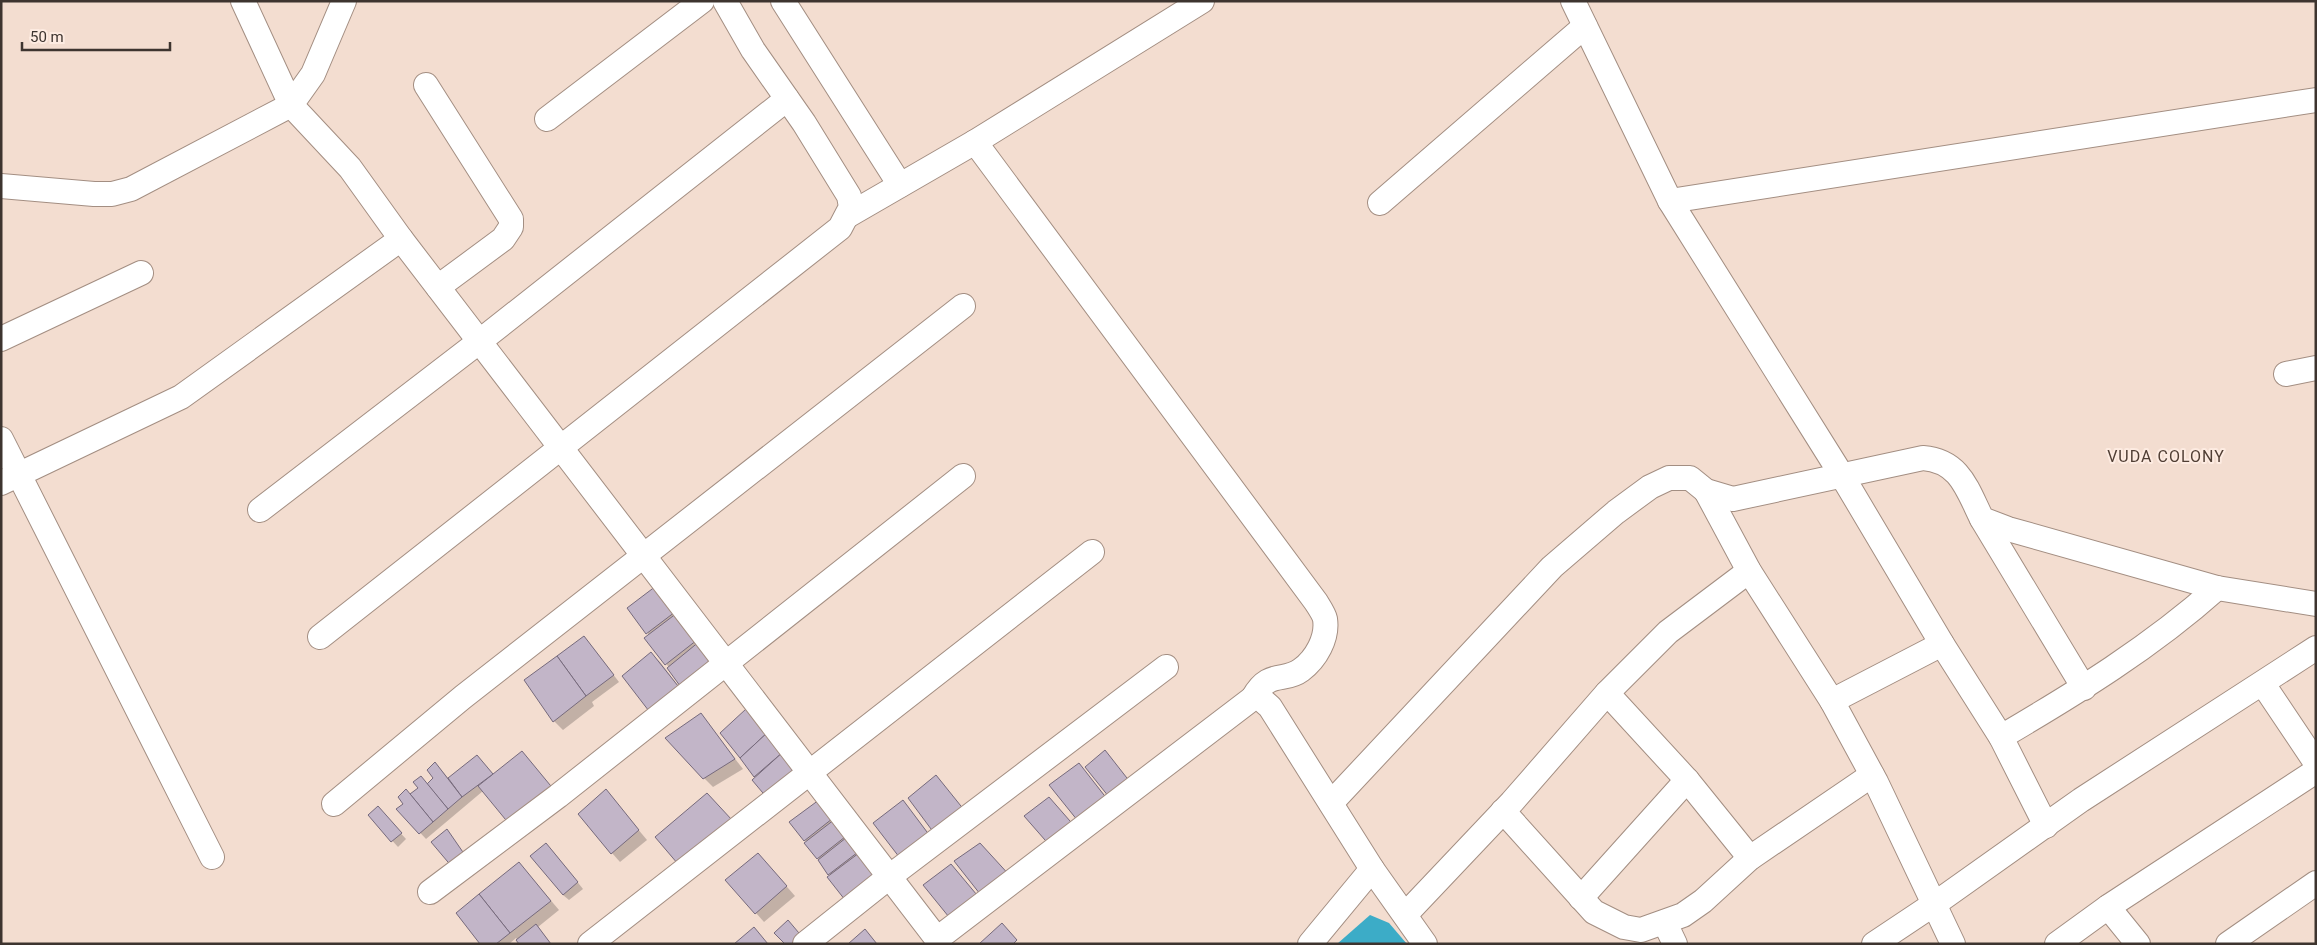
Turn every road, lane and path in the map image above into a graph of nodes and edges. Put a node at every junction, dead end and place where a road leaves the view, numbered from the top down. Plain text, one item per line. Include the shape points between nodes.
1 (242, 1) edge
2 (344, 1) edge
3 (702, 1) edge
4 (725, 1) edge
5 (783, 1) edge
6 (1202, 1) edge
7 (1573, 1) edge
8 (1585, 26) junction
9 (426, 85) dead end
10 (787, 99) junction
11 (2316, 100) edge
12 (291, 106) junction
13 (547, 119) dead end
14 (975, 142) junction
15 (900, 185) junction
16 (1, 186) edge
17 (1670, 201) junction
18 (1380, 203) dead end
19 (847, 216) junction
20 (401, 238) junction
21 (141, 273) dead end
22 (438, 287) junction
23 (963, 306) dead end
24 (1, 340) edge
25 (480, 341) junction
26 (2316, 368) edge
27 (2286, 374) dead end
28 (1, 438) edge
29 (562, 448) junction
30 (1841, 474) junction
31 (964, 476) dead end
32 (10, 479) edge
33 (1706, 491) junction
34 (260, 510) dead end
35 (1982, 519) junction
36 (1092, 552) dead end
37 (643, 557) junction
38 (1749, 571) junction
39 (2217, 588) junction
40 (2316, 604) edge
41 (320, 638) dead end
42 (1942, 644) junction
43 (2316, 648) edge
44 (724, 663) junction
45 (1166, 667) dead end
46 (2263, 684) junction
47 (2084, 688) junction
48 (1606, 693) junction
49 (1254, 698) junction
50 (1832, 701) junction
51 (2000, 737) junction
52 (2316, 763) edge
53 (2316, 771) edge
54 (807, 772) junction
55 (1872, 775) junction
56 (1687, 780) junction
57 (1331, 803) junction
58 (334, 804) dead end
59 (1503, 811) junction
60 (2046, 826) junction
61 (212, 857) dead end
62 (1750, 858) junction
63 (1372, 869) junction
64 (889, 877) junction
65 (2316, 883) edge
66 (430, 892) dead end
67 (1581, 898) junction
68 (1934, 904) junction
69 (2108, 907) junction
70 (1404, 915) junction
71 (1670, 933) edge
72 (934, 941) edge
73 (590, 944) edge
74 (804, 944) edge
75 (1310, 944) edge
76 (1425, 944) edge
77 (1874, 944) edge
78 (1954, 944) edge
79 (2058, 944) edge
80 (2138, 944) edge
81 (2228, 944) edge

1 - 12 street
2 - 12 street via 313,74
3 - 13 street
4 - 10 street via 753,50
5 - 15 street
6 - 14 street
7 - 8 street
8 - 17 street
8 - 18 street
9 - 22 street via 511,218 511,227 504,240
10 - 19 street via 849,196 851,207
10 - 25 street
11 - 17 street
12 - 16 street via 131,189 112,194
12 - 20 street via 350,168
14 - 15 street
14 - 49 street via 1316,602 1325,619 1321,648 1300,670 1263,684
15 - 19 street
17 - 30 street
19 - 29 street via 840,228
20 - 22 street
20 - 32 street via 180,397
21 - 24 street
22 - 25 street
23 - 37 street
25 - 29 street
25 - 34 street
26 - 27 street
28 - 32 street
29 - 37 street
29 - 41 street
30 - 33 street via 1733,499
30 - 35 street via 1922,458 1935,459 1956,471
30 - 42 street
31 - 44 street
32 - 61 street
33 - 38 street
33 - 57 street via 1690,478 1669,478 1616,512 1552,567
35 - 39 street
35 - 47 street
36 - 54 street
37 - 44 street
37 - 58 street
38 - 48 street via 1668,632
38 - 50 street
39 - 40 street
39 - 47 street via 2182,619
42 - 50 street
42 - 51 street
43 - 46 street
44 - 54 street
44 - 66 street via 558,796
45 - 64 street
46 - 52 street
46 - 60 street
47 - 51 street
48 - 56 street
48 - 59 street
49 - 57 street via 1270,706
49 - 72 street
50 - 55 street
51 - 60 street
53 - 69 street
54 - 64 street
54 - 73 street
55 - 62 street
55 - 68 street
56 - 62 street
56 - 67 street
57 - 63 street
59 - 67 street
59 - 70 street
60 - 68 street
62 - 71 street via 1683,915
63 - 70 street
63 - 75 street
64 - 72 street
64 - 74 street
65 - 81 street
67 - 71 street via 1594,912 1624,927
68 - 77 street
68 - 78 street
69 - 79 street
69 - 80 street
70 - 76 street

